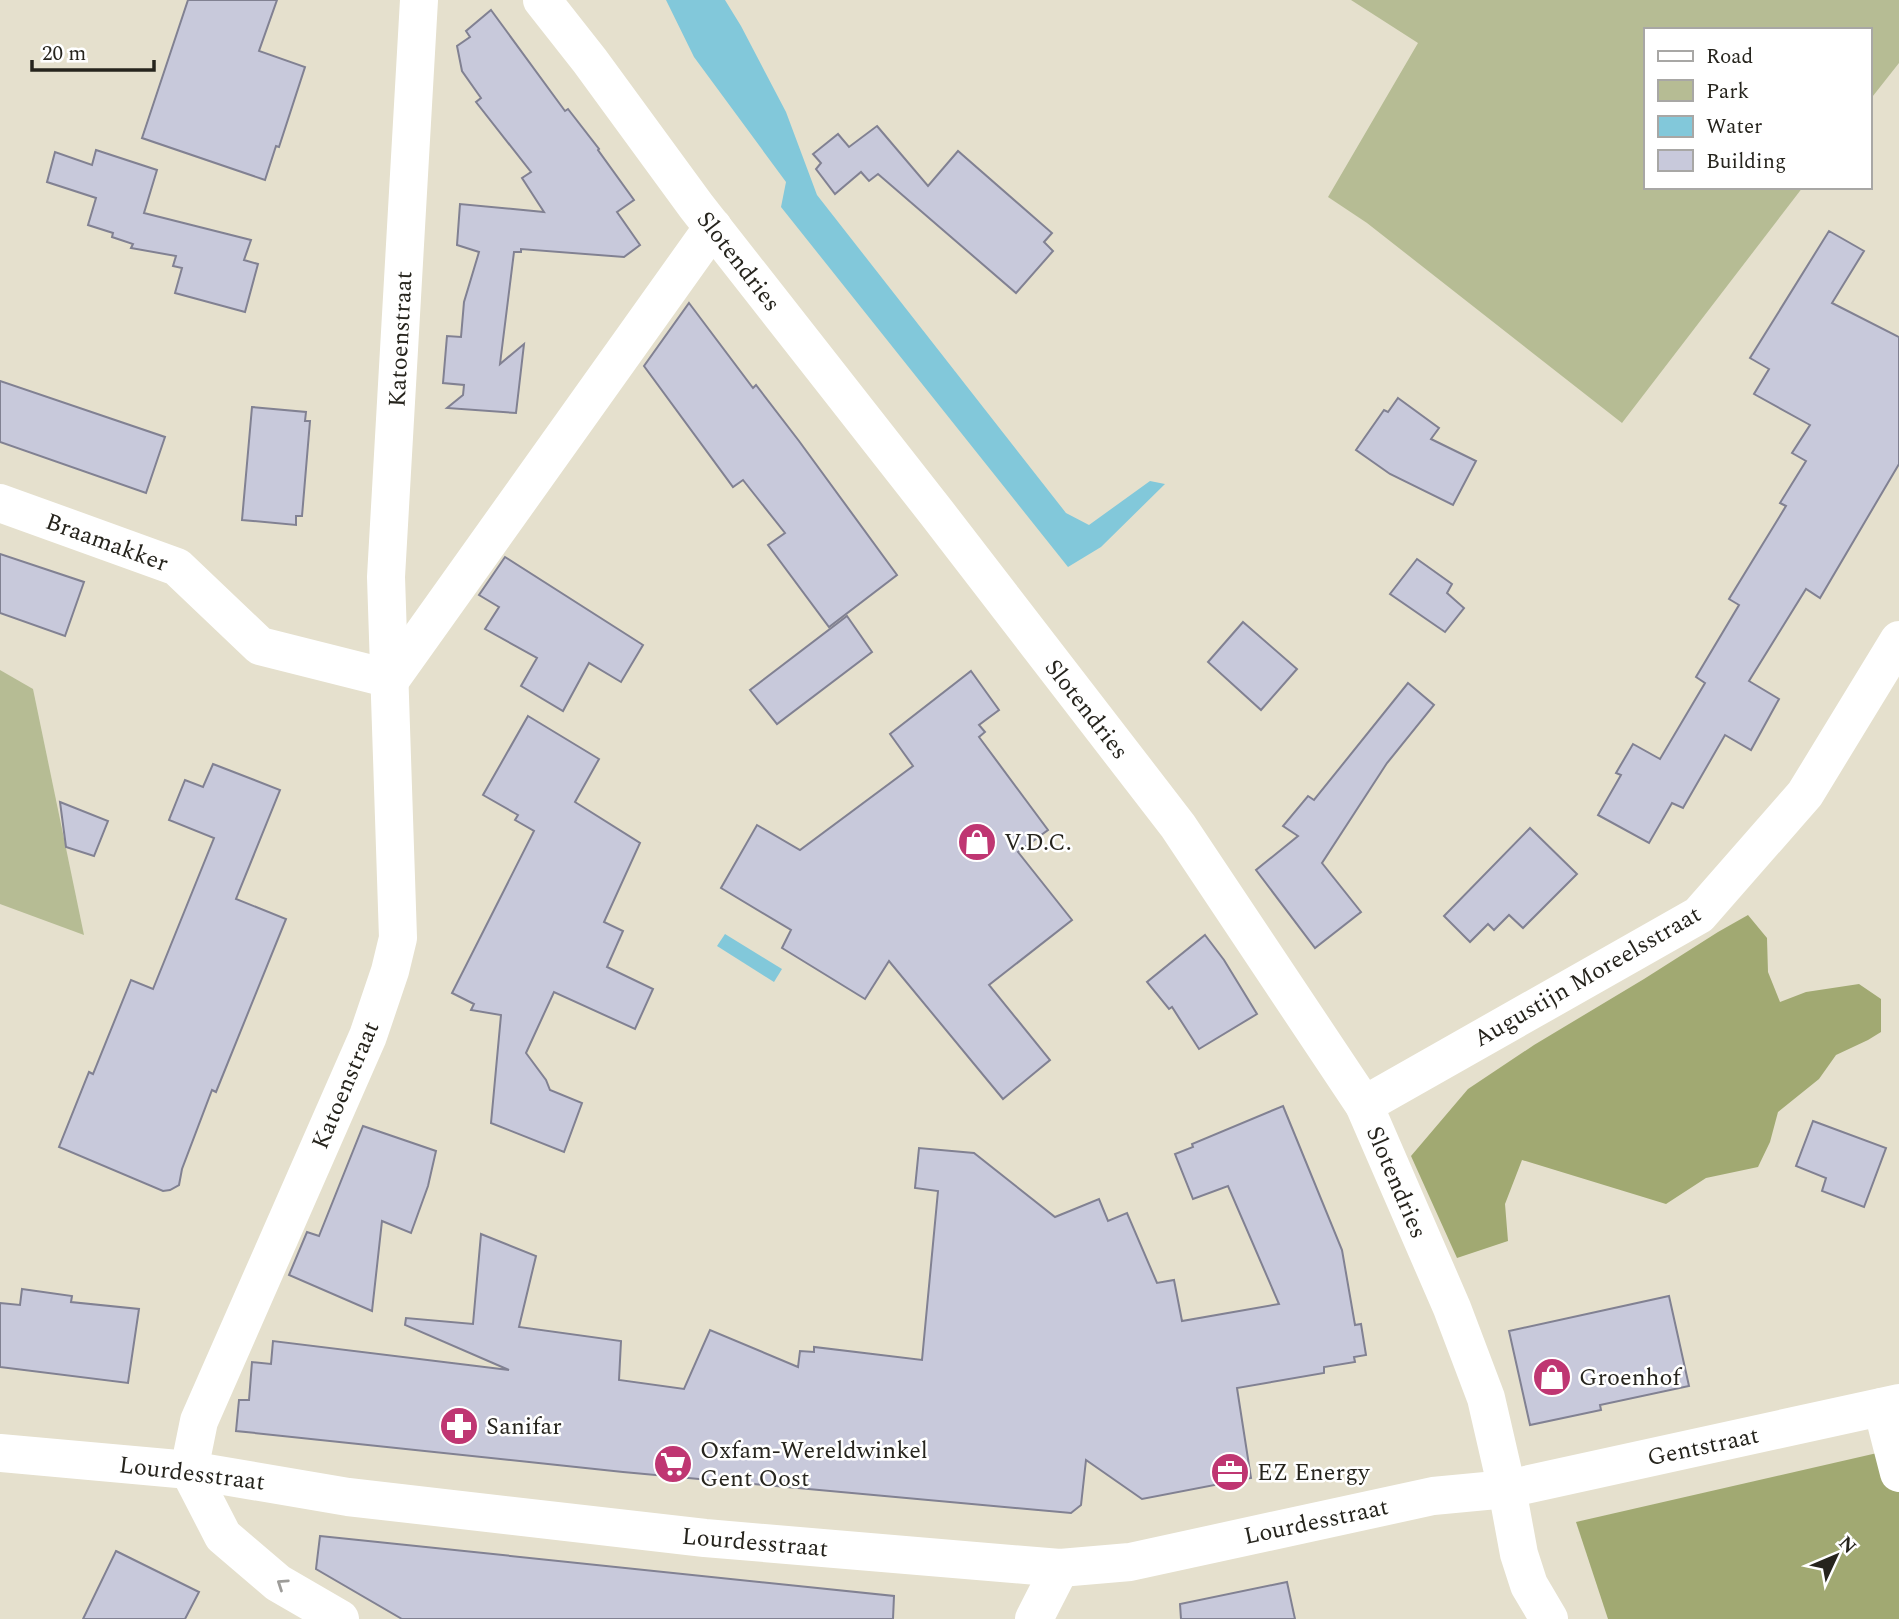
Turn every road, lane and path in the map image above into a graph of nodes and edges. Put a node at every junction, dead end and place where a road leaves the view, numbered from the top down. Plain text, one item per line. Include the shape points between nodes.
1 (419, 0) edge
2 (542, 0) edge
3 (713, 227) junction
4 (0, 503) edge
5 (1899, 640) edge
6 (391, 679) junction
7 (1364, 1105) junction
8 (1890, 1405) edge
9 (0, 1453) edge
10 (189, 1470) junction
11 (1899, 1473) edge
12 (1507, 1489) junction
13 (1060, 1568) junction
14 (340, 1619) edge
15 (1034, 1619) edge
16 (1549, 1619) edge

1 - 6 street, Katoenstraat via 386,578
2 - 3 street, Slotendries
3 - 6 street
3 - 7 street, Slotendries via 1178,826
4 - 6 street, Braamakker via 177,567 260,646
5 - 7 street, Augustijn Moreelsstraat via 1805,794 1699,915
6 - 10 street, Katoenstraat via 398,938 390,971 368,1036 199,1421
7 - 12 street, Slotendries via 1486,1398
8 - 11 street
8 - 12 street, Gentstraat
9 - 10 street, Lourdesstraat
10 - 13 street, Lourdesstraat via 348,1497 705,1538
14 -> 10 street via 278,1583 223,1536
12 - 13 street, Lourdesstraat via 1433,1496 1130,1562
12 - 16 street, Slotendries via 1529,1585
13 - 15 street

